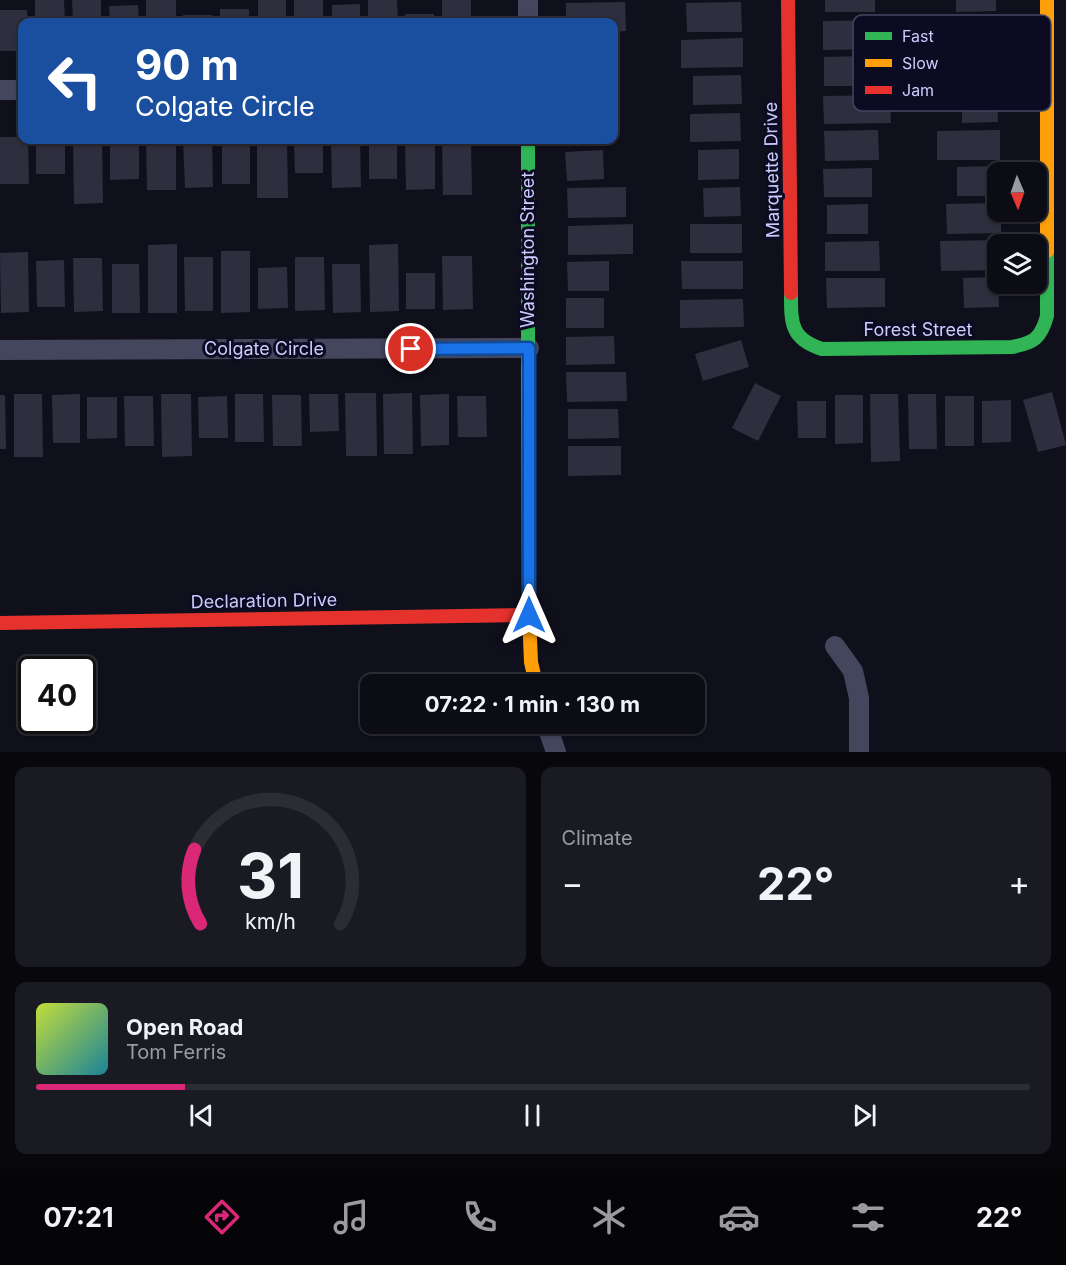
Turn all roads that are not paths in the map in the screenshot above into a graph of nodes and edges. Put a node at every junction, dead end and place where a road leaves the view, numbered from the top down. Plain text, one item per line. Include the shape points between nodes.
1 (528, 0) edge
2 (788, 0) edge
3 (528, 18) edge
4 (0, 90) edge
5 (18, 90) edge
6 (1047, 111) edge
7 (528, 144) edge
8 (800, 339) joint
9 (529, 348) junction
10 (0, 350) edge
11 (529, 615) junction
12 (0, 623) edge
13 (835, 645) dead end
14 (534, 674) edge
15 (550, 734) edge
16 (556, 752) edge
17 (859, 752) edge

1 - 3 street
2 - 8 street, Marquette Drive via 792,313
4 - 5 street
6 - 8 street, Forest Street via 1047,316 1037,339 1012,347 822,349
7 - 9 street, Washington Street
9 - 10 street, Colgate Circle
9 - 11 street, Washington Street
11 - 12 street, Declaration Drive
11 - 14 street, Washington Street
13 - 17 street via 853,672 857,689
15 - 16 street

